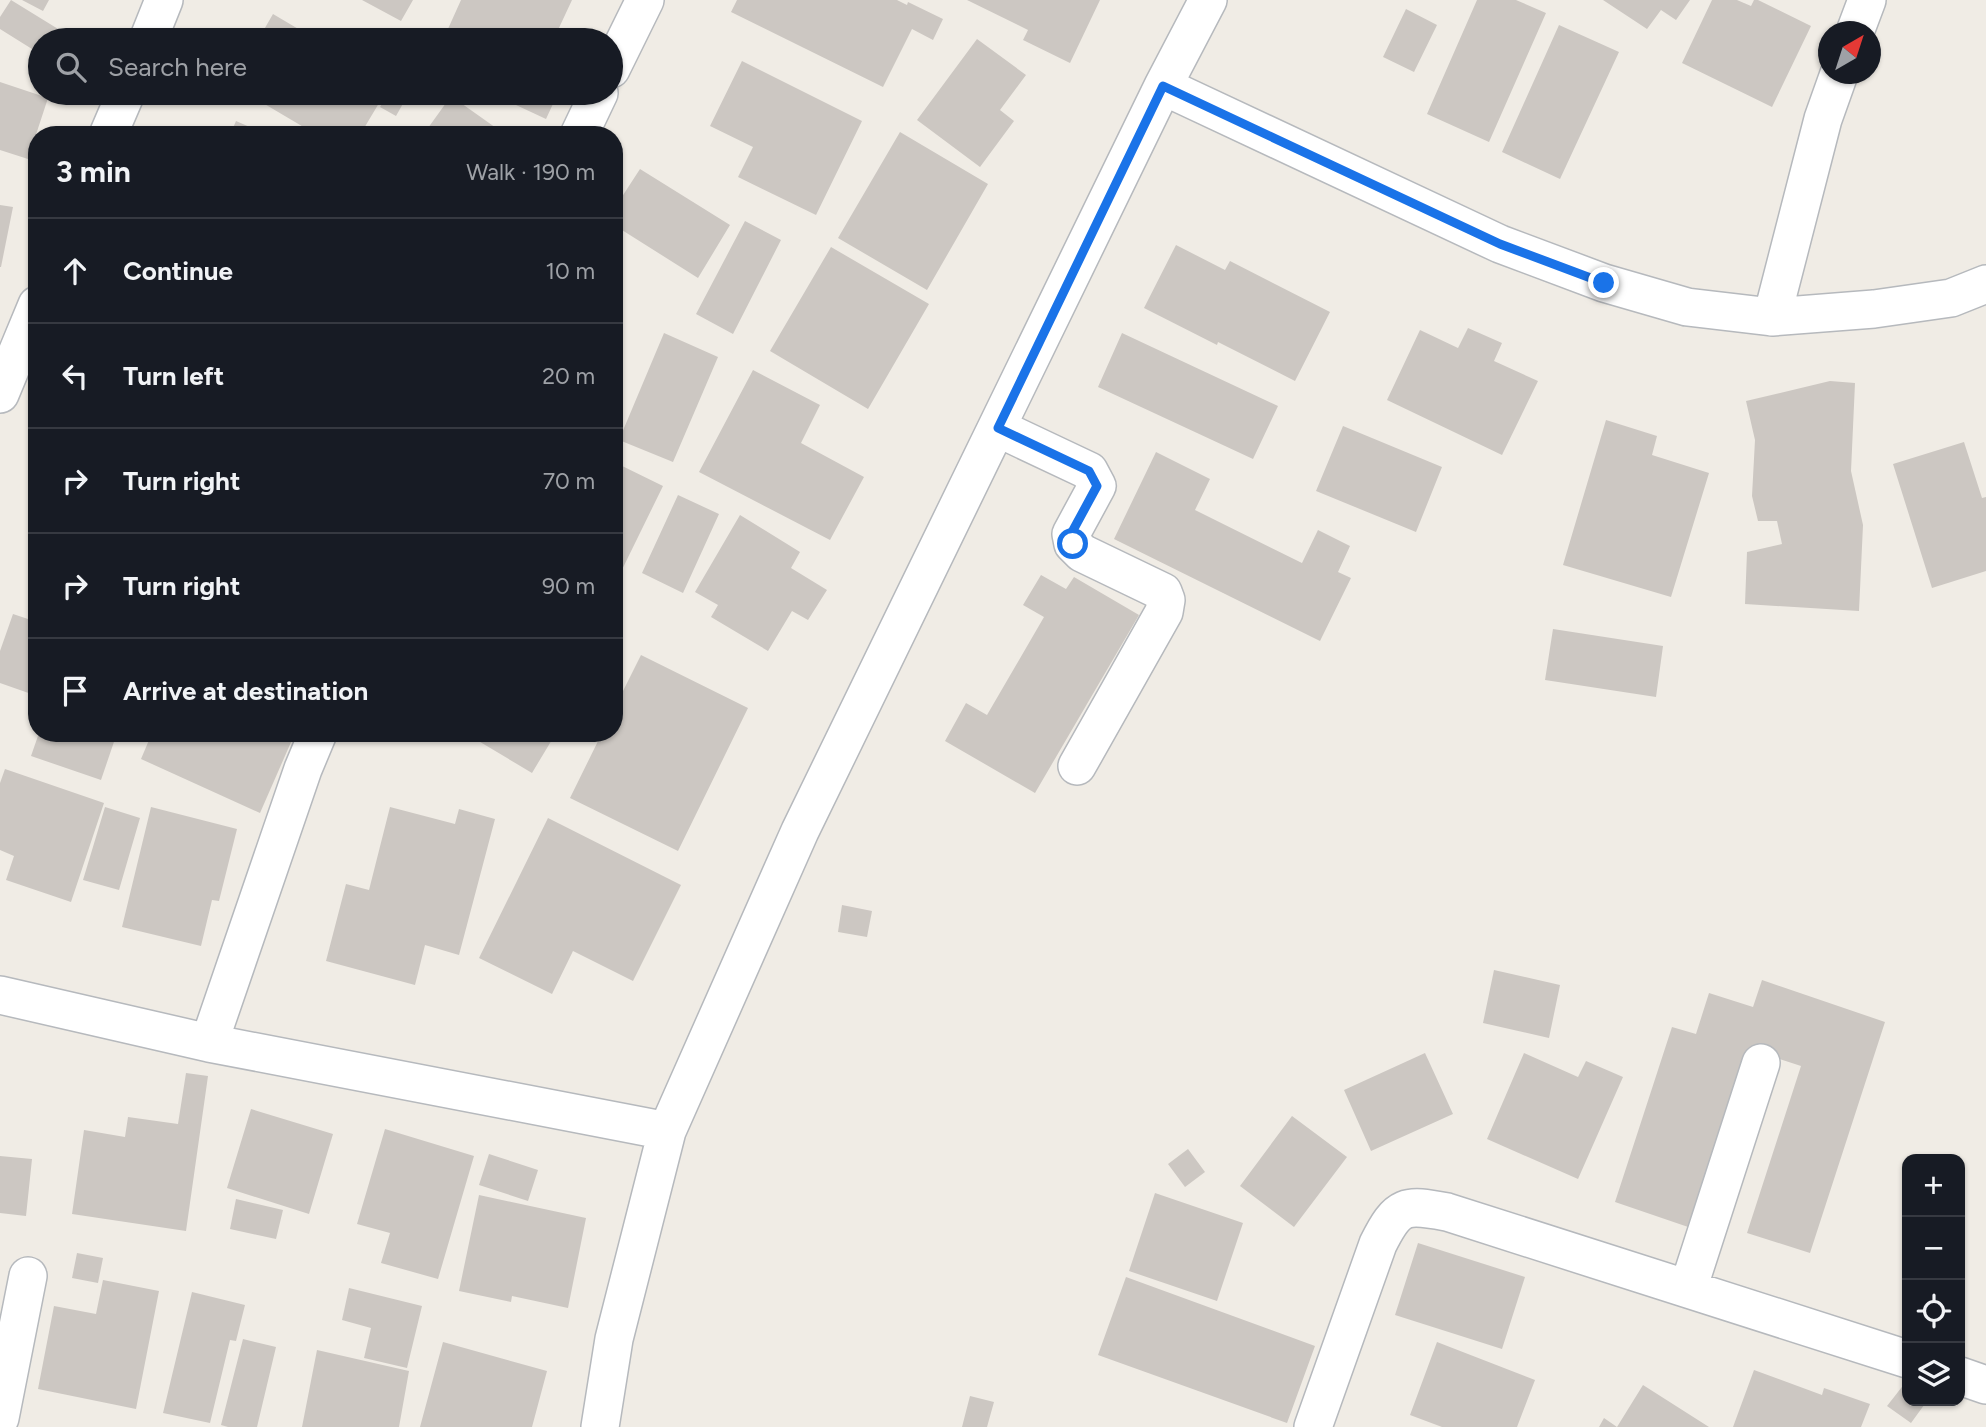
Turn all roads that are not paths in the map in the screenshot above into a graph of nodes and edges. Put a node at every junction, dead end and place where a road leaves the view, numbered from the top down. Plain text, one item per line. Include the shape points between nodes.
1 (164, 0) edge
2 (645, 0) edge
3 (1208, 0) edge
4 (1867, 0) edge
5 (1859, 21) edge
6 (153, 28) edge
7 (623, 45) edge
8 (1835, 84) edge
9 (1163, 86) junction
10 (121, 105) edge
11 (593, 105) edge
12 (112, 126) edge
13 (583, 126) edge
14 (1986, 284) edge
15 (1772, 317) junction
16 (28, 327) edge
17 (0, 394) edge
18 (998, 428) junction
19 (315, 742) edge
20 (1076, 765) dead end
21 (0, 995) edge
22 (209, 1043) junction
23 (1761, 1063) dead end
24 (667, 1131) junction
25 (28, 1276) dead end
26 (1688, 1289) junction
27 (1902, 1357) edge
28 (1965, 1378) edge
29 (1986, 1385) edge
30 (0, 1418) edge
31 (600, 1427) edge
32 (1313, 1427) edge

1 - 6 street
2 - 7 street
3 - 9 street
4 - 5 street
8 - 15 street
9 - 15 street via 1500,244 1604,283 1687,307
9 - 18 street
10 - 12 street
11 - 13 street
14 - 15 street via 1951,298
16 - 17 street
18 - 20 street via 1089,471 1097,486 1071,534 1073,544 1082,553 1163,592 1166,600 1164,611
18 - 24 street via 800,831
19 - 22 street
21 - 22 street
22 - 24 street
23 - 26 street
24 - 31 street via 614,1339
25 - 30 street
26 - 27 street
26 - 32 street via 1447,1212 1414,1206 1391,1218 1378,1244
28 - 29 street

